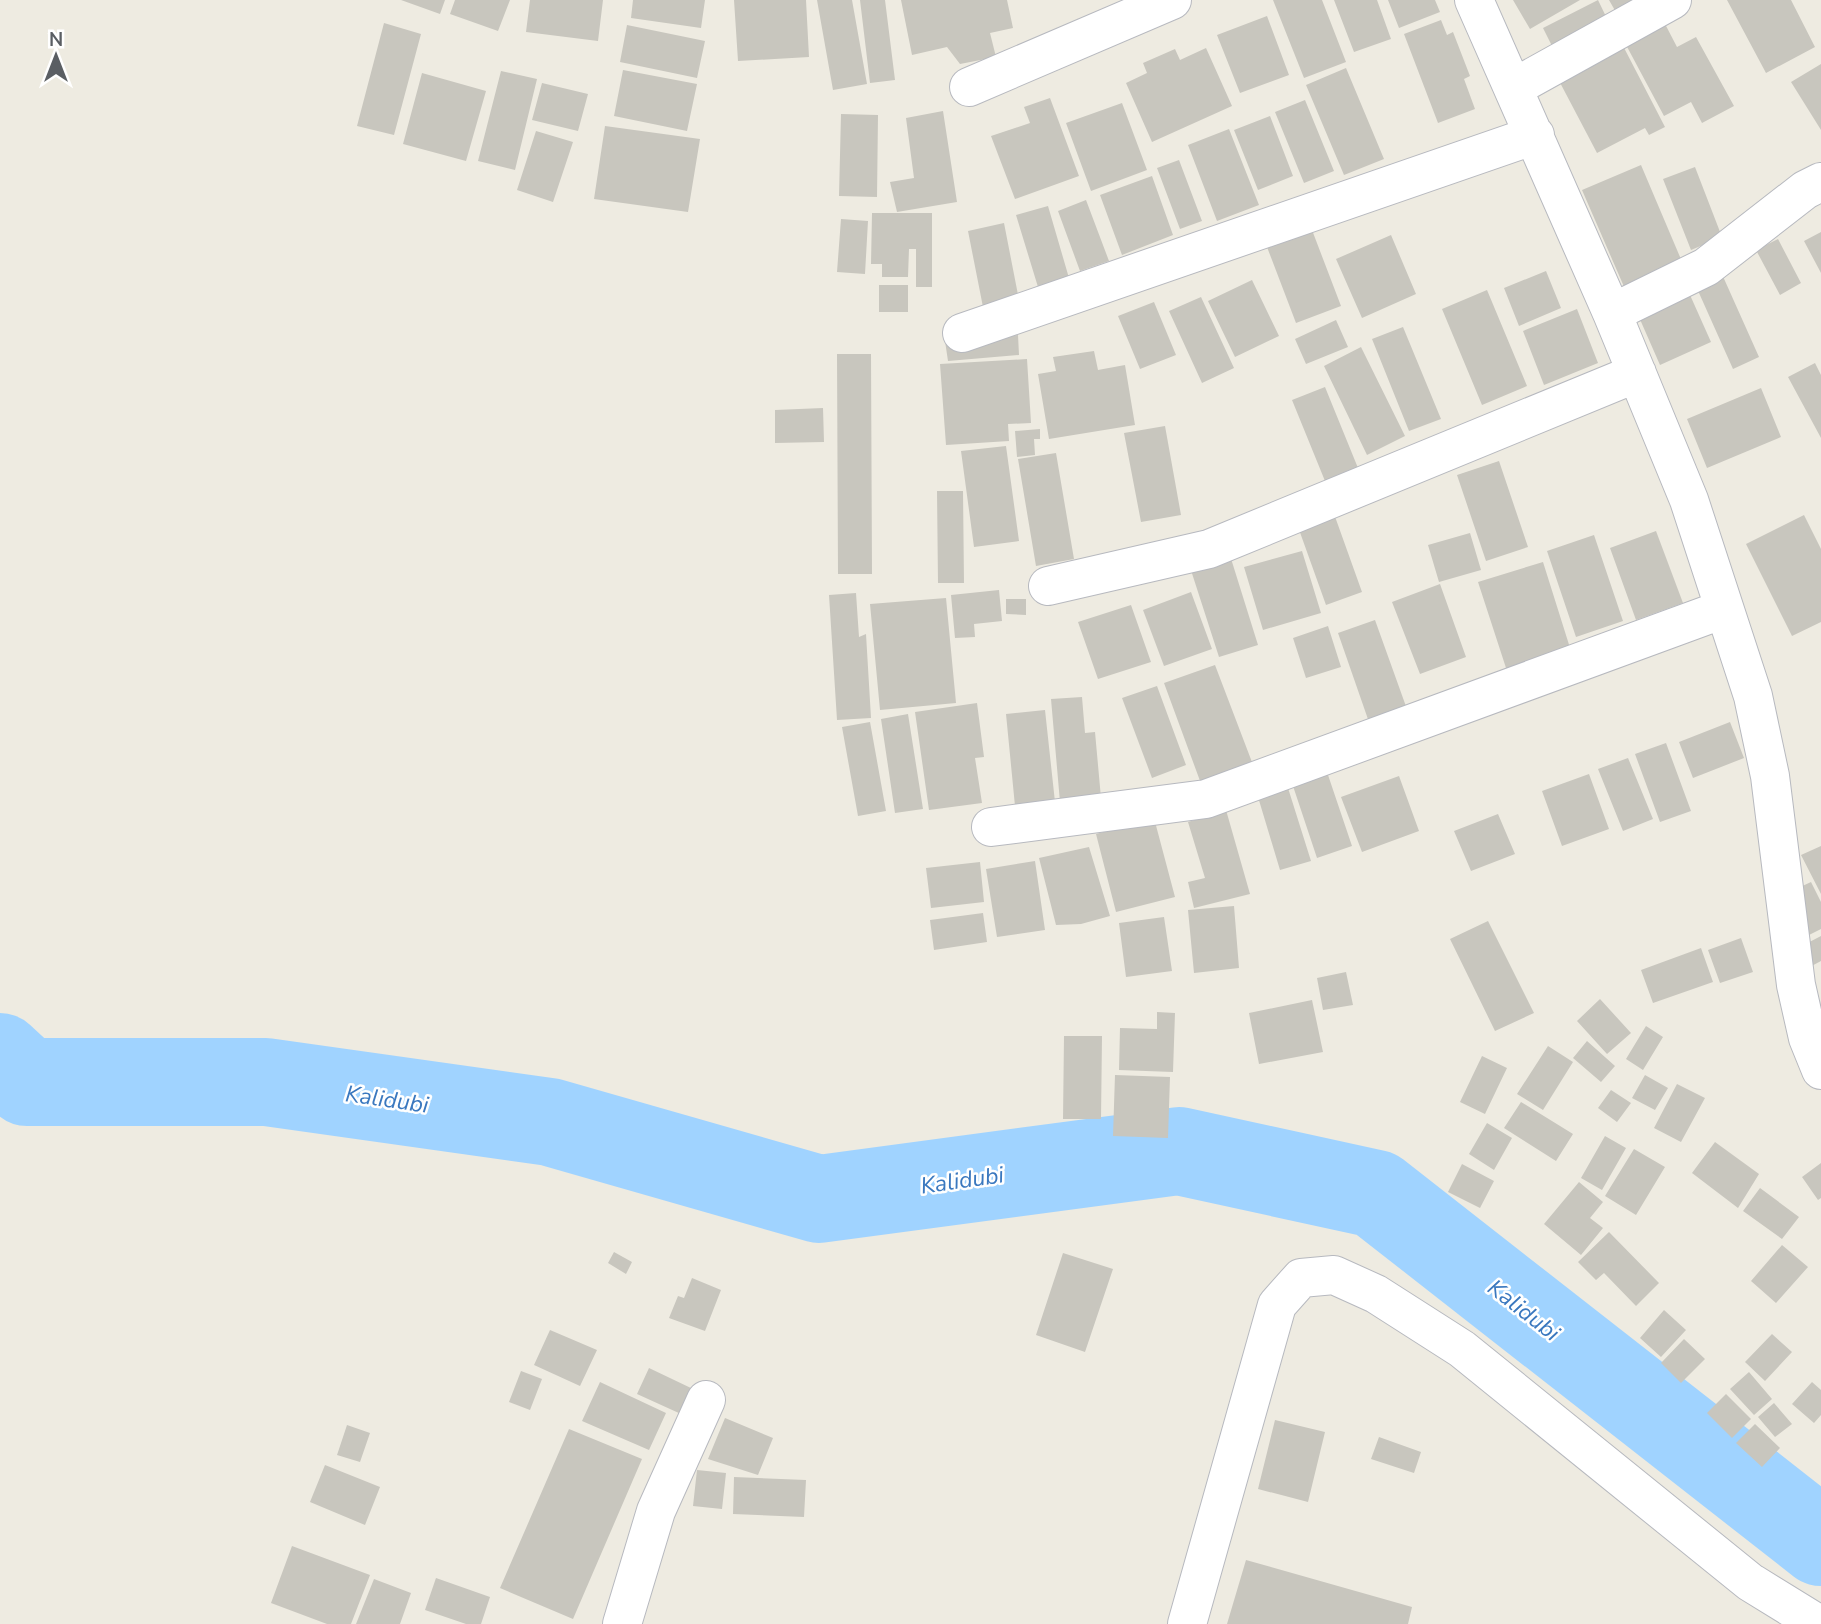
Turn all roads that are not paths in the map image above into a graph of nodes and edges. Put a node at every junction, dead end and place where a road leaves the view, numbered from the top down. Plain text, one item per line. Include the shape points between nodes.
1 (1172, 0) edge
2 (1474, 0) edge
3 (1672, 0) edge
4 (970, 87) dead end
5 (1515, 88) junction
6 (1535, 135) junction
7 (1821, 182) edge
8 (1612, 313) junction
9 (962, 333) dead end
10 (1637, 373) junction
11 (1048, 586) dead end
12 (1724, 609) junction
13 (991, 827) dead end
14 (1821, 1070) edge
15 (706, 1400) dead end
16 (622, 1624) edge
17 (1187, 1624) edge
18 (1818, 1624) edge

1 - 4 street
2 - 5 street
3 - 5 street
5 - 6 street
6 - 8 street
6 - 9 street
7 - 8 street via 1706,267
8 - 10 street
10 - 11 street via 1209,549
10 - 12 street via 1689,500
12 - 13 street via 1206,799
12 - 14 street via 1753,696 1767,763 1796,985
15 - 16 street via 656,1511
17 - 18 street via 1277,1305 1301,1278 1334,1275 1376,1294 1462,1349 1750,1582

